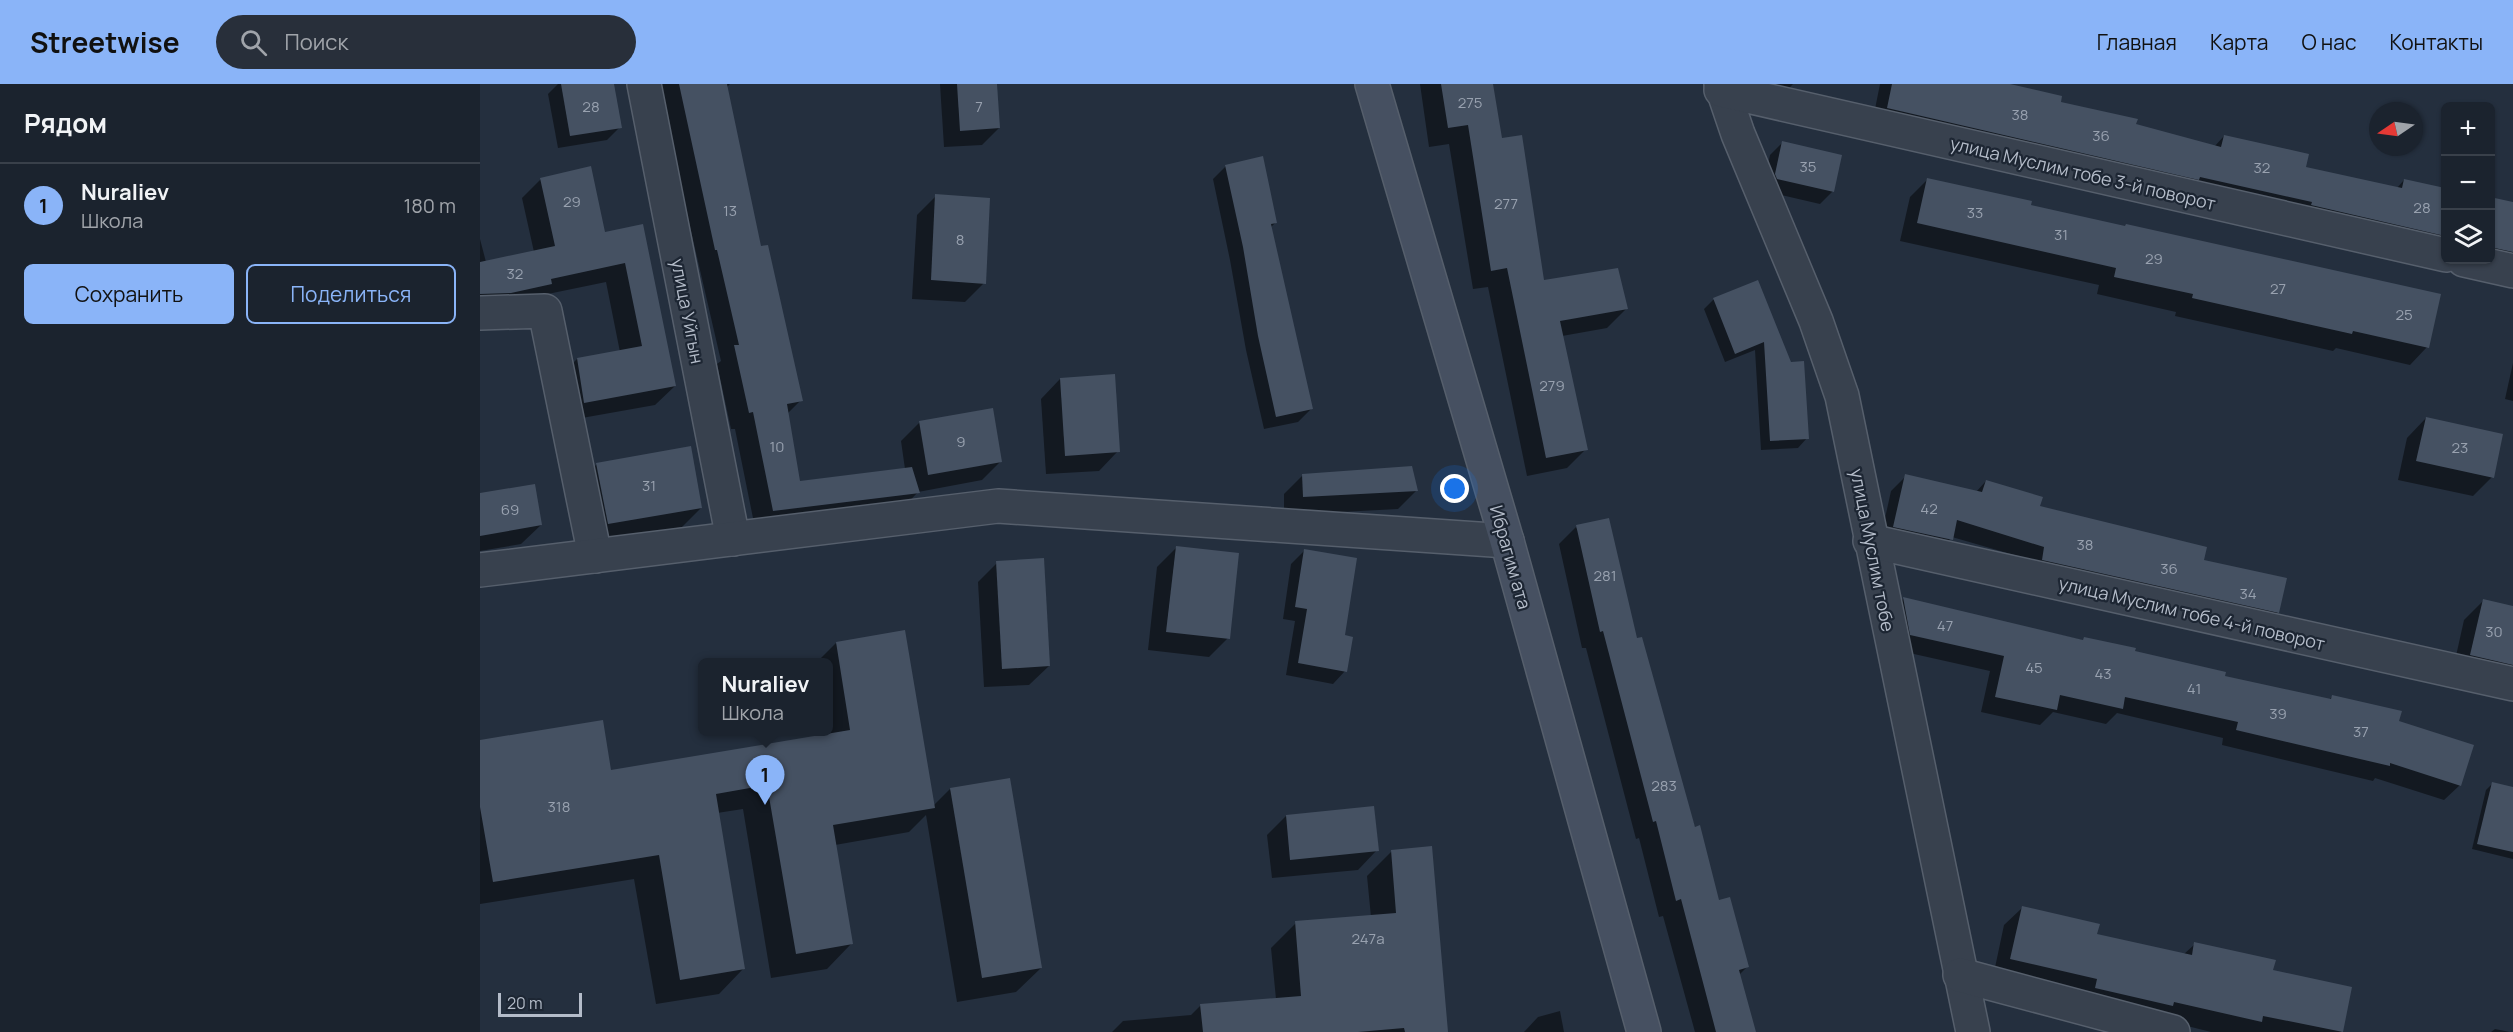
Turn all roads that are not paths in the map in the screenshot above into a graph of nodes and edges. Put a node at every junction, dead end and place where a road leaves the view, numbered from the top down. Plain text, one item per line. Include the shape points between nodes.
1 (644, 84) edge
2 (1372, 84) edge
3 (1721, 87) edge
4 (2441, 254) edge
5 (2482, 264) edge
6 (2513, 271) edge
7 (480, 313) edge
8 (733, 539) junction
9 (1507, 541) junction
10 (1870, 541) junction
11 (595, 556) junction
12 (480, 570) edge
13 (2513, 684) edge
14 (1960, 975) junction
15 (1644, 1032) edge
16 (1973, 1032) edge
17 (2173, 1032) edge

1 - 8 street, улица Уйгын
2 - 9 street, Ибрагим ата
3 - 4 street, улица Муслим тобе 3-й поворот
3 - 10 street, улица Муслим тобе via 1816,321 1842,396
5 - 6 street
7 - 11 street via 545,311
8 - 9 street via 998,506
8 - 11 street
9 - 15 street, Ибрагим ата
10 - 13 street, улица Муслим тобе 4-й поворот
10 - 14 street, улица Муслим тобе
11 - 12 street
14 - 16 street, улица Муслим тобе
14 - 17 street

